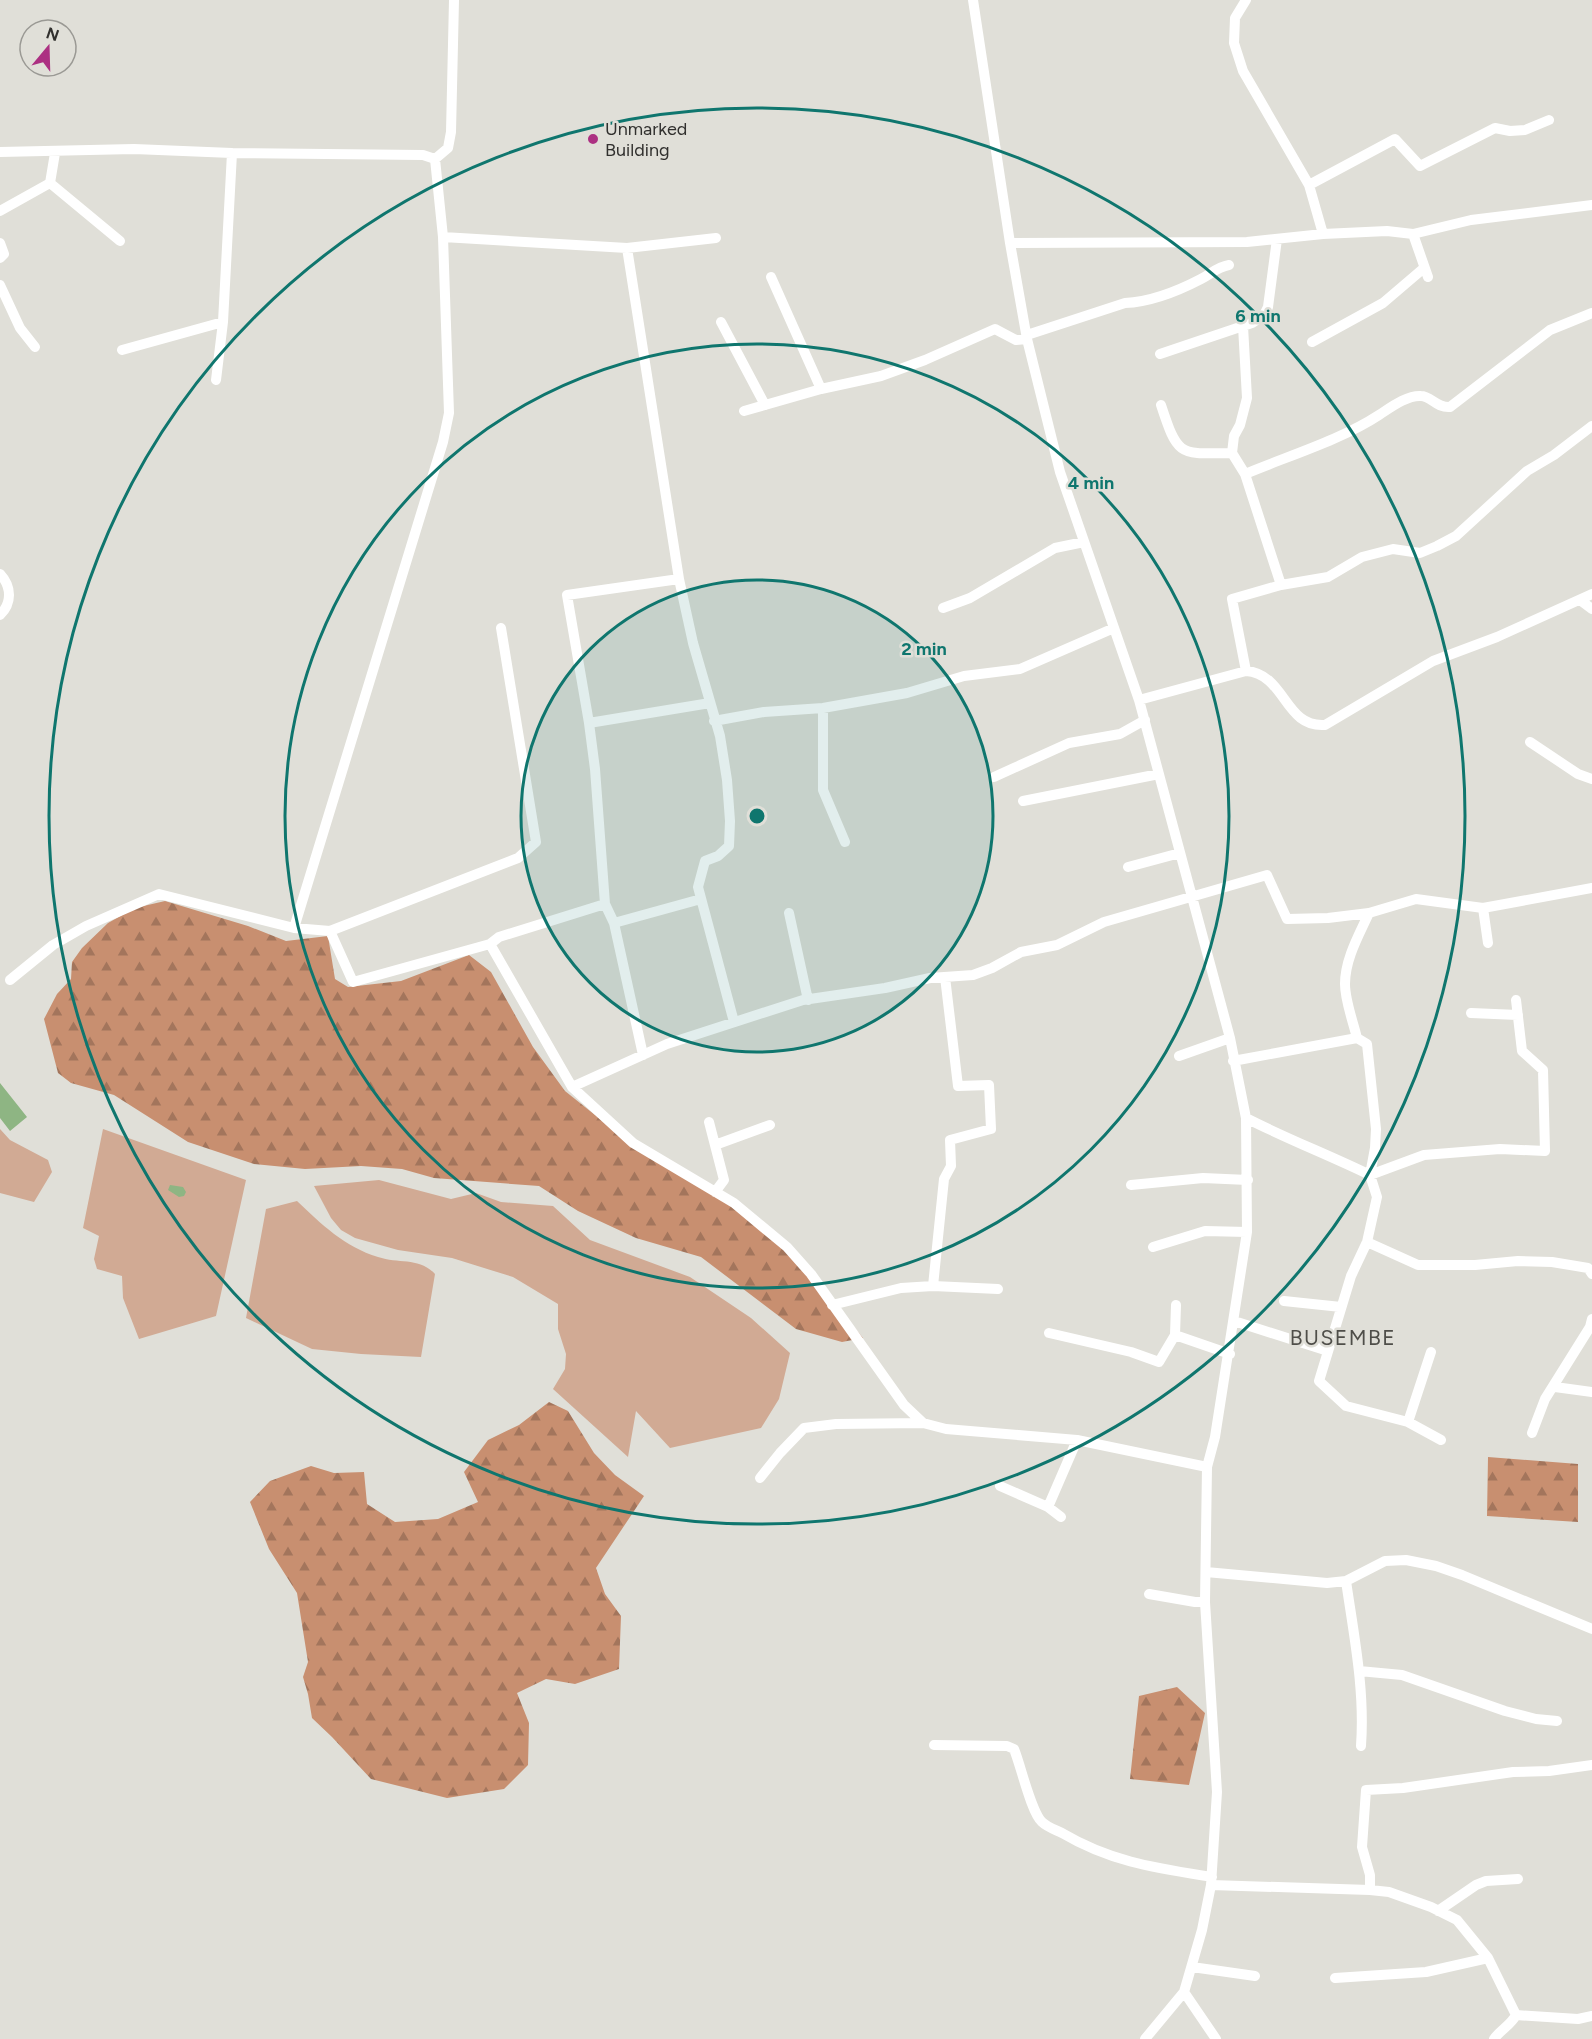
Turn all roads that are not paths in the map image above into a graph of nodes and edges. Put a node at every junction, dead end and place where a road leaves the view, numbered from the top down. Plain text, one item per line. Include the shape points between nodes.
1 (454, 0) edge
2 (974, 0) edge
3 (1245, 0) edge
4 (1549, 120) dead end
5 (0, 152) edge
6 (55, 153) junction
7 (232, 153) junction
8 (435, 159) junction
9 (50, 183) junction
10 (1309, 185) junction
11 (1592, 205) edge
12 (0, 211) edge
13 (1323, 234) junction
14 (1413, 234) junction
15 (443, 237) junction
16 (716, 238) dead end
17 (1277, 239) junction
18 (120, 241) dead end
19 (0, 243) edge
20 (1010, 243) junction
21 (627, 248) junction
22 (0, 258) edge
23 (1229, 265) dead end
24 (771, 277) dead end
25 (0, 285) edge
26 (1592, 313) edge
27 (223, 322) junction
28 (721, 322) dead end
29 (1243, 326) junction
30 (1027, 337) junction
31 (1312, 342) dead end
32 (35, 346) dead end
33 (122, 350) dead end
34 (1160, 354) dead end
35 (216, 381) dead end
36 (821, 389) junction
37 (765, 405) junction
38 (1161, 405) dead end
39 (744, 411) dead end
40 (1592, 426) edge
41 (1232, 453) junction
42 (1245, 474) junction
43 (1084, 542) junction
44 (0, 574) edge
45 (679, 579) junction
46 (1281, 585) junction
47 (1592, 594) edge
48 (1580, 600) junction
49 (943, 608) dead end
50 (1592, 609) edge
51 (0, 615) edge
52 (1114, 627) junction
53 (501, 628) dead end
54 (1246, 671) junction
55 (1140, 700) junction
56 (710, 703) junction
57 (823, 708) junction
58 (1145, 720) junction
59 (714, 721) junction
60 (589, 723) junction
61 (1530, 742) dead end
62 (1159, 774) junction
63 (994, 777) dead end
64 (1592, 779) edge
65 (1023, 801) dead end
66 (845, 842) dead end
67 (1180, 853) junction
68 (1128, 867) dead end
69 (1592, 888) edge
70 (1192, 895) junction
71 (701, 899) junction
72 (605, 904) junction
73 (1483, 908) junction
74 (789, 913) dead end
75 (1369, 913) junction
76 (614, 923) junction
77 (294, 928) junction
78 (330, 931) junction
79 (1488, 943) dead end
80 (490, 944) junction
81 (945, 977) junction
82 (10, 980) dead end
83 (808, 1000) junction
84 (1516, 1000) dead end
85 (1471, 1014) dead end
86 (1518, 1015) junction
87 (734, 1022) junction
88 (1230, 1038) junction
89 (1357, 1038) junction
90 (643, 1055) junction
91 (1179, 1056) dead end
92 (1233, 1061) junction
93 (572, 1087) junction
94 (1246, 1118) junction
95 (709, 1122) dead end
96 (770, 1125) dead end
97 (715, 1145) junction
98 (1370, 1175) junction
99 (1248, 1180) junction
100 (1131, 1185) dead end
101 (715, 1192) junction
102 (1247, 1232) junction
103 (1367, 1242) junction
104 (1154, 1247) dead end
105 (1591, 1269) edge
106 (933, 1286) junction
107 (998, 1289) dead end
108 (1284, 1301) dead end
109 (832, 1305) junction
110 (1176, 1305) dead end
111 (1341, 1307) junction
112 (1234, 1321) junction
113 (1591, 1325) edge
114 (1049, 1332) dead end
115 (1175, 1335) junction
116 (1328, 1351) junction
117 (1431, 1352) dead end
118 (1230, 1354) junction
119 (1555, 1387) junction
120 (1592, 1392) edge
121 (1408, 1422) junction
122 (923, 1423) junction
123 (1532, 1433) dead end
124 (1077, 1440) junction
125 (1441, 1440) dead end
126 (1207, 1467) junction
127 (760, 1478) dead end
128 (1000, 1486) dead end
129 (1048, 1507) junction
130 (1061, 1517) dead end
131 (1206, 1572) junction
132 (1346, 1581) junction
133 (1149, 1594) dead end
134 (1205, 1602) junction
135 (1592, 1629) edge
136 (1359, 1671) junction
137 (1557, 1721) dead end
138 (934, 1745) dead end
139 (1361, 1746) dead end
140 (1592, 1765) edge
141 (1518, 1879) dead end
142 (1211, 1881) junction
143 (1370, 1890) junction
144 (1438, 1911) junction
145 (1488, 1958) junction
146 (1192, 1967) junction
147 (1255, 1976) dead end
148 (1335, 1978) dead end
149 (1184, 1992) junction
150 (1516, 2015) junction
151 (1592, 2016) edge
152 (1145, 2039) edge
153 (1216, 2039) edge
154 (1494, 2039) edge

1 - 8 street via 451,132 448,148
2 - 20 street
3 - 10 street via 1235,18 1234,43 1244,71
4 - 10 street via 1526,130 1495,128 1420,166 1395,139
5 - 6 street
6 - 7 street via 114,149
6 - 9 street
7 - 8 street via 423,155
7 - 27 street
8 - 15 street
9 - 12 street
9 - 18 street
10 - 13 street
11 - 14 street via 1471,219
13 - 14 street
13 - 17 street
14 - 31 street via 1426,273 1383,303
15 - 21 street
15 - 77 street via 449,413 443,442
16 - 21 street
17 - 20 street
17 - 29 street via 1268,307 1264,315
19 - 22 street via 4,254
20 - 30 street
21 - 45 street
23 - 30 street via 1142,302 1125,303
24 - 36 street
25 - 32 street via 20,328
26 - 42 street via 1550,330 1450,407 1418,396 1356,428
27 - 33 street
27 - 35 street
28 - 37 street
29 - 34 street
29 - 41 street via 1247,398
30 - 36 street via 1016,340 995,329 881,376
30 - 43 street via 1060,472
36 - 37 street
37 - 39 street
38 - 41 street via 1180,448 1194,454
40 - 46 street via 1527,471 1456,536 1437,546 1420,553 1393,549 1362,556 1328,577
41 - 42 street
42 - 46 street
43 - 49 street via 1055,548 970,598
43 - 52 street
44 - 51 street via 10,592 8,606
45 - 56 street
45 - 60 street via 567,596
46 - 54 street via 1232,599
47 - 48 street
48 - 50 street
48 - 54 street via 1434,661 1325,725 1306,723 1274,684 1256,672
52 - 55 street
52 - 57 street via 1020,669 964,676 907,693
53 - 78 street via 536,842 518,858
54 - 55 street
55 - 58 street
56 - 59 street
56 - 60 street
57 - 59 street via 764,712
57 - 66 street via 823,790
58 - 62 street
58 - 63 street via 1120,734 1069,743
59 - 71 street via 727,780 729,846 705,861 698,886
60 - 72 street
61 - 64 street
62 - 65 street
62 - 67 street
67 - 68 street
67 - 70 street
69 - 73 street
70 - 75 street via 1267,875 1287,919
70 - 81 street via 1104,922 1057,945 1021,952 973,975
70 - 88 street
71 - 76 street
71 - 87 street
72 - 76 street
72 - 80 street via 499,937
73 - 75 street via 1416,899
73 - 79 street
74 - 83 street
75 - 89 street via 1348,960 1344,986
76 - 90 street
77 - 78 street
77 - 82 street via 159,894 53,945
78 - 80 street via 353,982
80 - 93 street
81 - 83 street
81 - 106 street via 958,1086 989,1085 991,1129 950,1140 951,1166 944,1179
83 - 87 street
84 - 86 street
85 - 86 street
86 - 98 street via 1522,1051 1543,1070 1545,1151 1500,1149 1424,1155
87 - 90 street
88 - 91 street
88 - 92 street
89 - 92 street
89 - 98 street via 1367,1044 1370,1059 1376,1129
90 - 93 street
92 - 94 street
93 - 101 street via 633,1143
94 - 98 street
94 - 99 street
95 - 97 street
96 - 97 street
97 - 101 street via 724,1180
98 - 103 street via 1377,1197
99 - 100 street via 1203,1178
99 - 102 street
101 - 109 street via 787,1247
102 - 104 street via 1205,1231
102 - 112 street
103 - 105 street via 1418,1265 1518,1261
103 - 111 street
106 - 107 street
106 - 109 street via 901,1288
108 - 111 street
109 - 122 street via 904,1405
110 - 115 street
111 - 116 street
112 - 116 street
112 - 118 street
113 - 119 street
114 - 115 street via 1159,1362
115 - 118 street
116 - 121 street via 1319,1381 1346,1406
117 - 121 street
118 - 126 street
119 - 120 street
119 - 123 street via 1545,1399
121 - 125 street
122 - 124 street via 946,1429
122 - 127 street via 804,1428
124 - 126 street
124 - 129 street
126 - 131 street
128 - 129 street
129 - 130 street
131 - 132 street via 1327,1583
131 - 134 street
132 - 135 street via 1385,1561 1406,1560 1436,1566
132 - 136 street
133 - 134 street
134 - 142 street via 1217,1792
136 - 137 street via 1402,1675 1505,1712
136 - 139 street
138 - 142 street via 1014,1749 1041,1821 1078,1843 1117,1859
140 - 143 street via 1366,1790 1362,1847
141 - 144 street via 1476,1885
142 - 143 street
142 - 146 street
143 - 144 street via 1389,1892
144 - 145 street via 1457,1920
145 - 148 street via 1426,1972
145 - 150 street
146 - 147 street
146 - 149 street
149 - 152 street
149 - 153 street
150 - 151 street via 1578,2019
150 - 154 street

